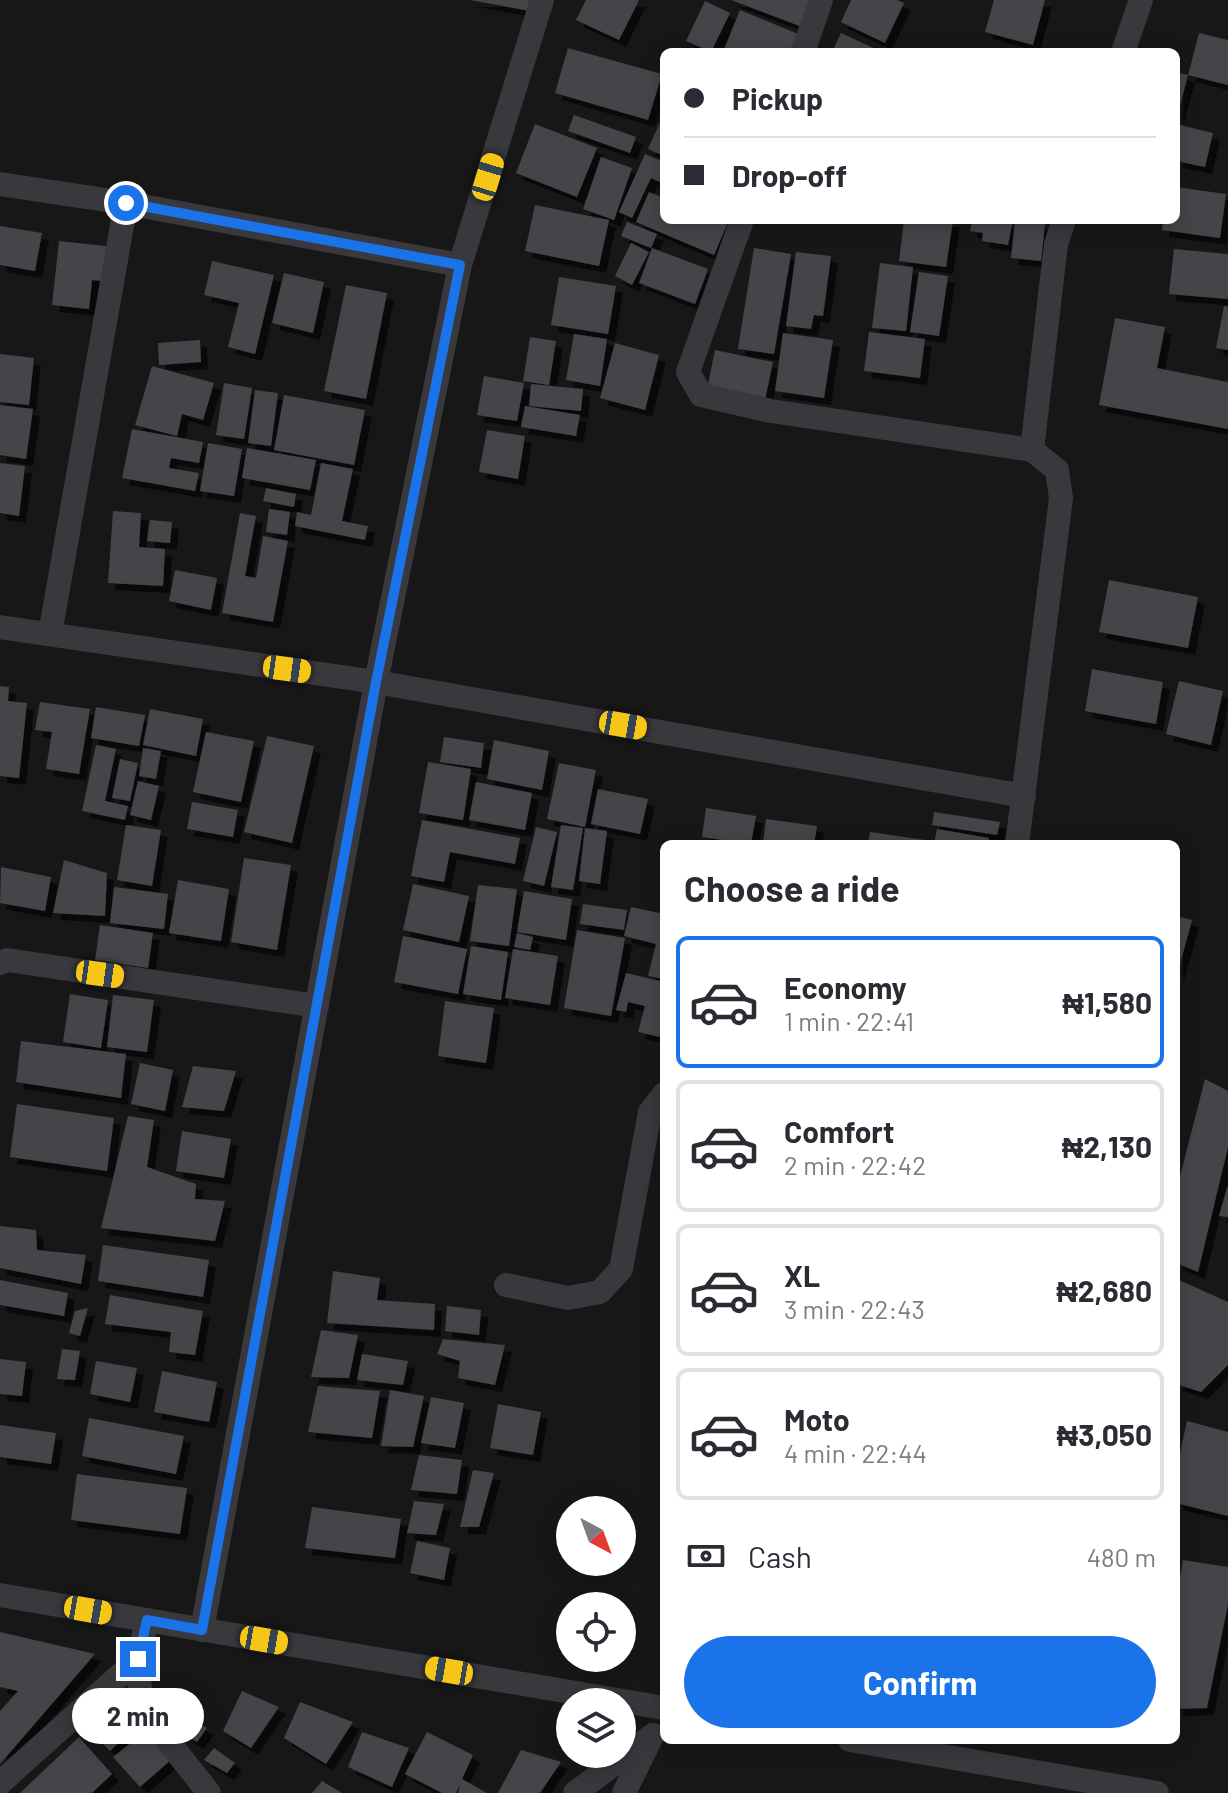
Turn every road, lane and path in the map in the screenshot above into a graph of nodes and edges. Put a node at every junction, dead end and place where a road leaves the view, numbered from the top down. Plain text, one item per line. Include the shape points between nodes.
1 (542, 0) edge
2 (821, 0) edge
3 (1141, 0) edge
4 (804, 48) edge
5 (1124, 48) edge
6 (0, 184) edge
7 (126, 203) junction
8 (741, 224) edge
9 (1063, 224) edge
10 (460, 265) junction
11 (1032, 450) junction
12 (0, 627) edge
13 (50, 634) junction
14 (376, 682) junction
15 (1024, 796) junction
16 (1018, 840) edge
17 (0, 963) edge
18 (317, 1006) junction
19 (660, 1099) edge
20 (506, 1285) dead end
21 (0, 1595) edge
22 (147, 1620) junction
23 (202, 1630) junction
24 (138, 1659) junction
25 (660, 1709) edge
26 (660, 1719) edge
27 (653, 1735) junction
28 (876, 1744) edge
29 (0, 1783) edge
30 (1074, 1786) edge
31 (209, 1793) edge
32 (575, 1793) edge
33 (624, 1793) edge
34 (1157, 1793) edge

1 - 10 street
2 - 4 street
3 - 5 street
6 - 7 street
7 - 10 street
7 - 13 street
8 - 11 street via 688,372 701,395 771,411
9 - 11 street
10 - 14 street
11 - 15 street via 1057,470 1061,498
12 - 13 street
13 - 14 street
14 - 15 street
14 - 18 street
15 - 16 street
17 - 18 street
18 - 23 street
19 - 20 street via 650,1112 621,1269 600,1292 568,1298
21 - 22 street
22 - 23 street
22 - 24 street
23 - 25 street
24 - 29 street
24 - 31 street via 140,1689 151,1714
26 - 27 street
27 - 32 street
27 - 33 street
28 - 30 street
30 - 34 street

